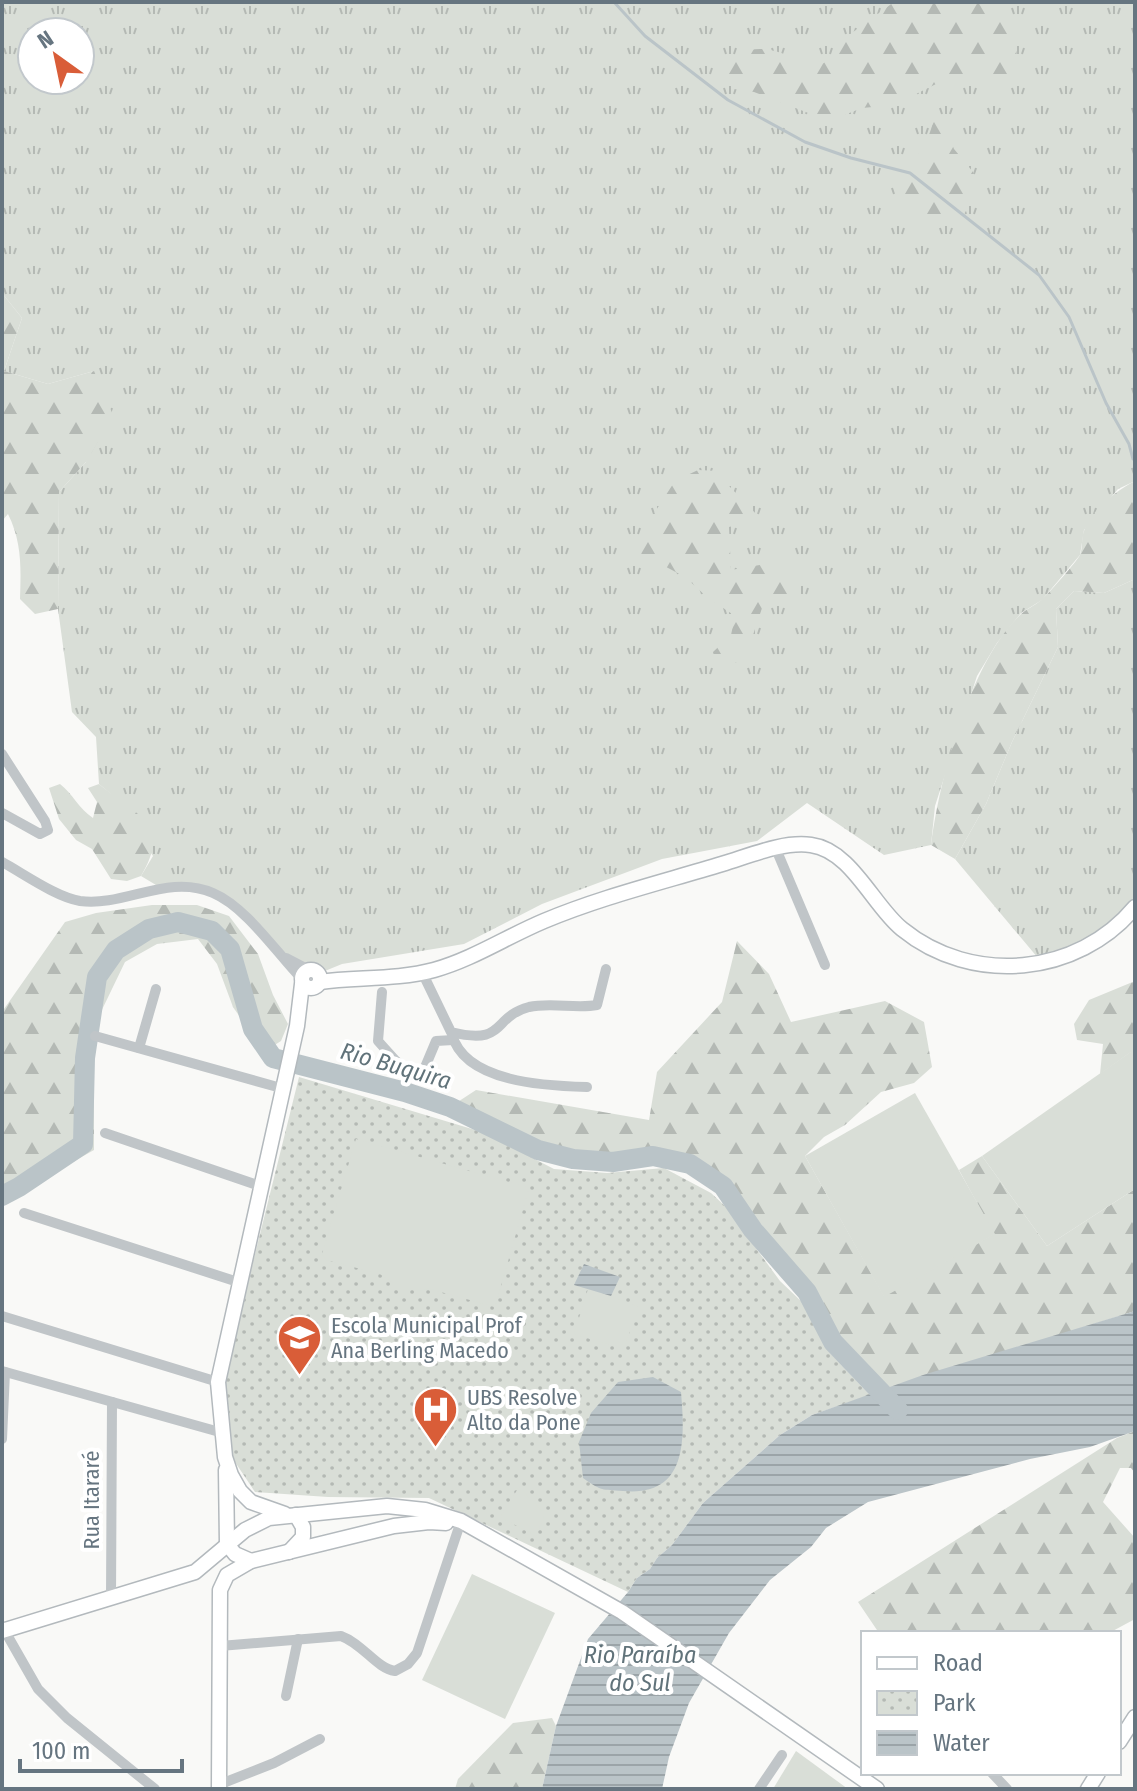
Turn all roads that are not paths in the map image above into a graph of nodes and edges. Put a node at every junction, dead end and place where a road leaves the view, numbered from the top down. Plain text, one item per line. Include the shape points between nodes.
1 (2, 754) edge
2 (2, 813) edge
3 (776, 849) junction
4 (2, 862) edge
5 (1135, 907) edge
6 (825, 965) dead end
7 (606, 969) dead end
8 (422, 972) junction
9 (310, 979) junction
10 (156, 989) dead end
11 (382, 992) dead end
12 (95, 1036) dead end
13 (452, 1036) junction
14 (139, 1048) junction
15 (283, 1082) junction
16 (587, 1087) dead end
17 (105, 1133) dead end
18 (260, 1186) junction
19 (24, 1213) dead end
20 (241, 1283) junction
21 (2, 1316) edge
22 (3, 1372) edge
23 (218, 1382) junction
24 (112, 1402) junction
25 (223, 1433) junction
26 (2, 1439) edge
27 (225, 1457) junction
28 (292, 1515) junction
29 (462, 1523) junction
30 (227, 1544) junction
31 (288, 1552) junction
32 (251, 1561) junction
33 (195, 1572) junction
34 (220, 1590) junction
35 (111, 1599) junction
36 (2, 1629) edge
37 (298, 1639) junction
38 (220, 1646) junction
39 (286, 1696) dead end
40 (1135, 1717) edge
41 (320, 1739) dead end
42 (1121, 1739) edge
43 (782, 1755) dead end
44 (218, 1787) edge
45 (155, 1789) edge
46 (759, 1789) edge
47 (877, 1789) edge

1 - 2 street via 48,830 40,834
3 - 5 main road via 824,849 859,877 902,929 967,962 1012,967 1064,958 1102,938
3 - 6 street
3 - 8 main road via 543,921 473,957
4 - 9 street via 77,900 107,901 170,886 211,892 233,905 276,952
7 - 13 street via 596,1006 532,1007 486,1036
8 - 9 main road
8 - 13 street
9 - 15 main road
10 - 14 street
11 - 13 street via 378,1041 410,1072 423,1072 436,1041
12 - 14 street
13 - 16 street via 463,1054 502,1077
14 - 15 street
15 - 18 main road
17 - 18 street
18 - 20 main road
19 - 20 street
20 - 23 main road
21 - 23 street
22 - 24 street
22 - 26 street
23 - 25 main road
24 - 25 street
24 - 35 street, Rua Itararé
25 - 27 main road
27 - 28 main road via 240,1491 251,1502
27 - 30 main road
28 - 29 main road via 387,1506 425,1510
28 - 30 main road via 258,1523
28 - 31 main road via 303,1527 303,1537
29 - 31 main road via 394,1526
29 - 37 street via 417,1653 408,1664 388,1670 341,1636
29 - 47 main road via 622,1612
30 - 32 main road
30 - 33 main road
31 - 32 main road
32 - 34 main road via 227,1575
33 - 34 main road via 212,1576
33 - 35 main road
34 - 38 main road
35 - 36 main road
36 - 45 street via 38,1689
37 - 38 street
37 - 39 street
38 - 44 main road
40 - 42 main road
41 - 44 street
43 - 46 street

